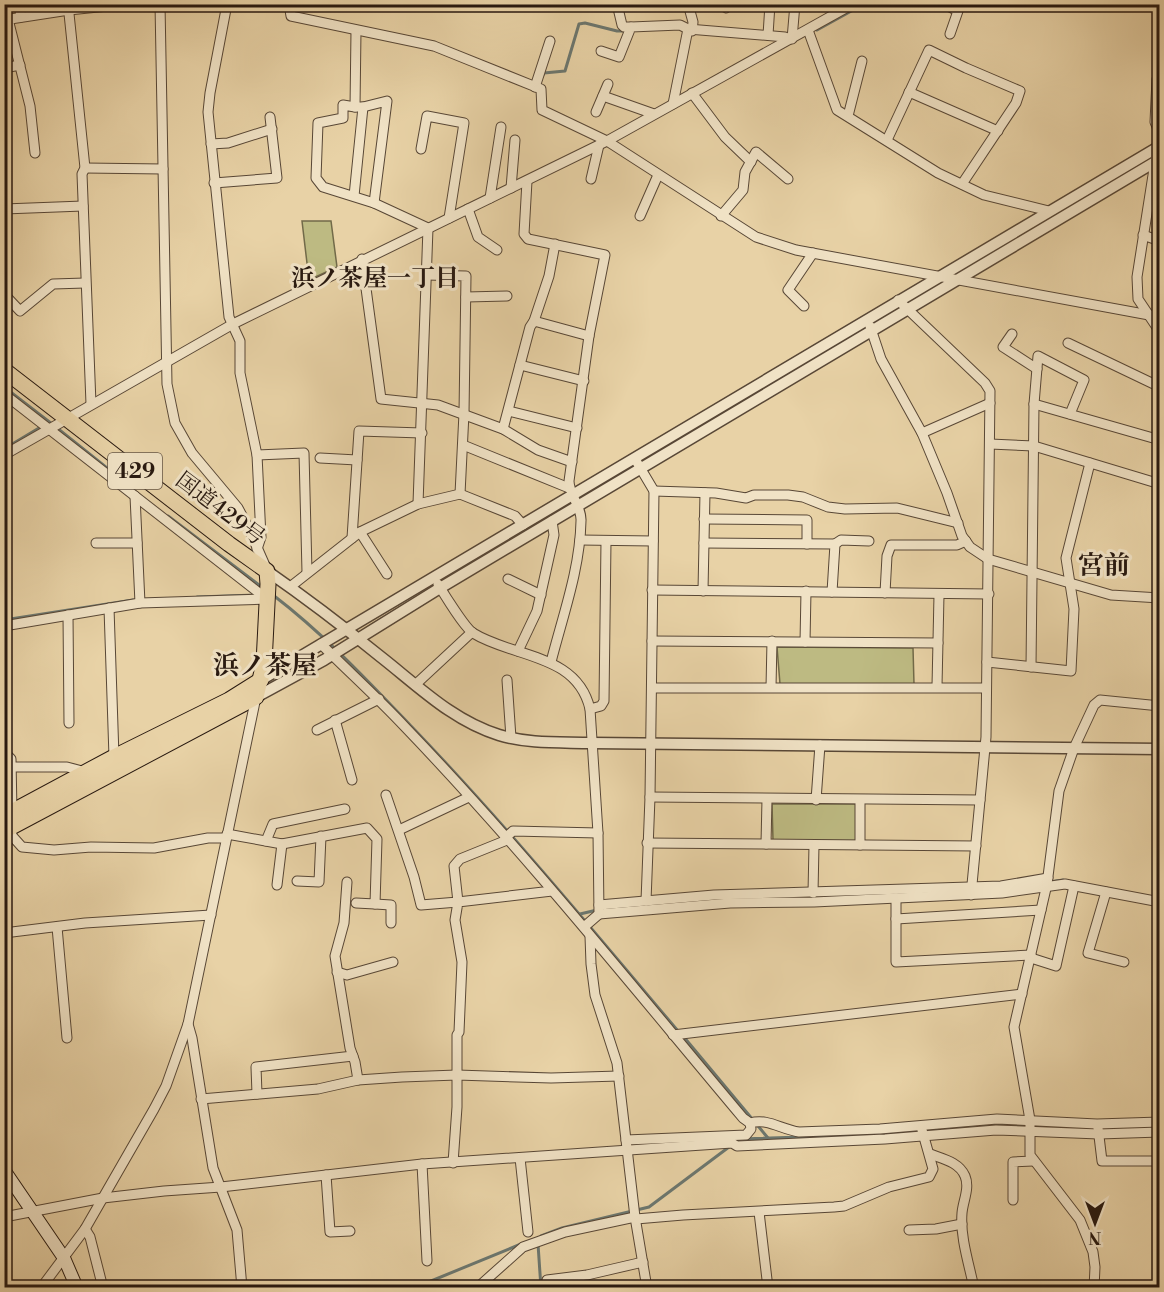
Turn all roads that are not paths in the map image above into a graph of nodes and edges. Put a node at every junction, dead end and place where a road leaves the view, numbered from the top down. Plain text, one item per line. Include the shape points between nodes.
1 (19, 4) edge
2 (127, 4) edge
3 (160, 4) edge
4 (227, 4) edge
5 (289, 4) edge
6 (617, 4) edge
7 (688, 4) edge
8 (770, 4) edge
9 (795, 4) edge
10 (853, 4) edge
11 (944, 4) edge
12 (69, 7) edge
13 (21, 17) junction
14 (6, 20) edge
15 (630, 29) junction
16 (356, 30) junction
17 (690, 30) junction
18 (808, 30) junction
19 (768, 33) junction
20 (950, 34) dead end
21 (792, 39) junction
22 (550, 41) dead end
23 (601, 51) dead end
24 (862, 61) dead end
25 (20, 65) junction
26 (4, 68) edge
27 (1160, 76) edge
28 (608, 84) dead end
29 (535, 87) junction
30 (909, 92) junction
31 (692, 93) junction
32 (603, 96) junction
33 (673, 104) junction
34 (359, 107) junction
35 (596, 112) dead end
36 (654, 114) junction
37 (848, 116) junction
38 (270, 117) dead end
39 (501, 127) dead end
40 (272, 129) junction
41 (998, 131) junction
42 (515, 140) dead end
43 (887, 140) junction
44 (603, 143) junction
45 (211, 144) junction
46 (1158, 147) edge
47 (421, 149) dead end
48 (35, 153) dead end
49 (1157, 161) edge
50 (751, 162) junction
51 (85, 168) junction
52 (164, 169) junction
53 (658, 175) junction
54 (591, 179) dead end
55 (788, 179) dead end
56 (527, 181) junction
57 (214, 183) junction
58 (962, 184) junction
59 (512, 188) junction
60 (354, 196) junction
61 (490, 198) junction
62 (374, 202) junction
63 (83, 206) junction
64 (468, 208) junction
65 (4, 209) edge
66 (1049, 211) junction
67 (640, 216) dead end
68 (721, 216) junction
69 (449, 218) junction
70 (428, 228) junction
71 (1143, 235) junction
72 (1160, 241) edge
73 (555, 244) junction
74 (497, 250) dead end
75 (813, 253) junction
76 (362, 259) junction
77 (426, 275) junction
78 (939, 276) junction
79 (957, 279) junction
80 (86, 283) junction
81 (4, 294) edge
82 (507, 296) dead end
83 (466, 297) junction
84 (898, 300) junction
85 (804, 306) dead end
86 (907, 309) junction
87 (1147, 315) junction
88 (1160, 317) edge
89 (868, 319) junction
90 (534, 321) junction
91 (232, 324) junction
92 (872, 331) junction
93 (1160, 332) edge
94 (1011, 334) dead end
95 (589, 336) junction
96 (1068, 343) dead end
97 (167, 361) junction
98 (520, 365) junction
99 (1037, 369) junction
100 (4, 370) edge
101 (584, 381) junction
102 (1160, 387) edge
103 (4, 394) edge
104 (990, 403) junction
105 (91, 404) junction
106 (423, 404) junction
107 (1034, 404) junction
108 (509, 411) junction
109 (464, 414) junction
110 (1070, 414) junction
111 (56, 425) junction
112 (577, 428) junction
113 (503, 429) junction
114 (422, 433) junction
115 (922, 433) junction
116 (1160, 440) edge
117 (990, 444) junction
118 (463, 445) junction
119 (1034, 446) junction
120 (4, 455) edge
121 (257, 455) junction
122 (320, 458) dead end
123 (357, 460) junction
124 (572, 462) junction
125 (638, 463) junction
126 (1090, 463) junction
127 (1160, 484) edge
128 (654, 491) junction
129 (705, 492) junction
130 (460, 494) junction
131 (135, 496) junction
132 (573, 497) junction
133 (418, 504) junction
134 (704, 519) junction
135 (552, 521) junction
136 (957, 523) junction
137 (523, 525) junction
138 (356, 535) junction
139 (580, 540) junction
140 (606, 541) junction
141 (653, 541) junction
142 (869, 541) dead end
143 (966, 541) junction
144 (96, 543) dead end
145 (137, 543) junction
146 (704, 543) junction
147 (807, 544) junction
148 (836, 544) junction
149 (252, 552) junction
150 (988, 559) junction
151 (267, 571) junction
152 (307, 572) junction
153 (1032, 572) junction
154 (387, 574) dead end
155 (508, 579) dead end
156 (437, 583) junction
157 (1071, 584) junction
158 (290, 586) junction
159 (652, 590) junction
160 (703, 591) junction
161 (806, 591) junction
162 (832, 592) junction
163 (268, 594) junction
164 (885, 594) junction
165 (989, 594) junction
166 (541, 595) junction
167 (939, 595) junction
168 (1160, 598) edge
169 (140, 601) junction
170 (109, 608) junction
171 (68, 615) junction
172 (4, 626) edge
173 (346, 630) junction
174 (472, 632) junction
175 (357, 639) junction
176 (652, 641) junction
177 (325, 642) junction
178 (772, 642) junction
179 (805, 642) junction
180 (938, 643) junction
181 (518, 651) junction
182 (335, 652) junction
183 (550, 662) junction
184 (987, 662) junction
185 (1031, 667) junction
186 (261, 680) junction
187 (507, 680) dead end
188 (415, 685) junction
189 (771, 687) junction
190 (937, 687) junction
191 (652, 688) junction
192 (985, 688) junction
193 (256, 698) junction
194 (379, 699) junction
195 (1160, 706) edge
196 (590, 709) junction
197 (335, 720) junction
198 (69, 723) dead end
199 (317, 730) dead end
200 (511, 738) junction
201 (591, 743) junction
202 (650, 743) junction
203 (820, 745) junction
204 (985, 747) junction
205 (1074, 748) junction
206 (1160, 749) edge
207 (4, 752) edge
208 (114, 757) junction
209 (8, 767) edge
210 (86, 772) junction
211 (352, 780) dead end
212 (386, 795) dead end
213 (469, 797) junction
214 (650, 797) junction
215 (767, 799) junction
216 (816, 800) junction
217 (860, 800) junction
218 (980, 800) junction
219 (345, 809) dead end
220 (7, 822) edge
221 (399, 830) junction
222 (598, 833) junction
223 (227, 836) junction
224 (321, 836) junction
225 (508, 836) junction
226 (266, 841) junction
227 (647, 843) junction
228 (282, 844) junction
229 (766, 844) junction
230 (814, 845) junction
231 (860, 845) junction
232 (976, 846) junction
233 (297, 881) dead end
234 (347, 882) dead end
235 (1048, 882) junction
236 (277, 885) dead end
237 (1074, 886) junction
238 (972, 890) junction
239 (552, 891) junction
240 (1106, 892) junction
241 (813, 893) junction
242 (995, 894) junction
243 (896, 898) junction
244 (646, 901) junction
245 (458, 902) junction
246 (1160, 902) edge
247 (356, 903) dead end
248 (375, 904) junction
249 (599, 910) junction
250 (1041, 910) junction
251 (996, 913) junction
252 (211, 915) junction
253 (896, 920) junction
254 (391, 923) dead end
255 (587, 925) junction
256 (57, 927) junction
257 (4, 933) edge
258 (590, 936) junction
259 (1031, 956) junction
260 (393, 962) dead end
261 (1124, 962) dead end
262 (337, 972) junction
263 (1022, 994) junction
264 (188, 1024) junction
265 (678, 1034) junction
266 (67, 1038) dead end
267 (353, 1056) junction
268 (457, 1075) junction
269 (619, 1076) junction
270 (358, 1080) junction
271 (257, 1094) junction
272 (201, 1099) junction
273 (753, 1122) junction
274 (1160, 1122) edge
275 (1030, 1126) junction
276 (1098, 1129) junction
277 (922, 1131) junction
278 (1160, 1132) edge
279 (746, 1140) junction
280 (626, 1146) junction
281 (930, 1154) junction
282 (520, 1158) junction
283 (1033, 1161) junction
284 (1160, 1161) edge
285 (453, 1163) junction
286 (422, 1164) junction
287 (4, 1170) edge
288 (326, 1175) junction
289 (221, 1187) junction
290 (104, 1196) junction
291 (1013, 1200) dead end
292 (34, 1212) junction
293 (759, 1212) junction
294 (635, 1214) junction
295 (4, 1217) edge
296 (962, 1224) junction
297 (85, 1229) junction
298 (909, 1230) dead end
299 (350, 1231) dead end
300 (528, 1232) dead end
301 (64, 1258) junction
302 (427, 1262) dead end
303 (643, 1262) junction
304 (547, 1280) dead end
305 (41, 1287) edge
306 (77, 1287) edge
307 (103, 1287) edge
308 (242, 1287) edge
309 (477, 1287) edge
310 (647, 1287) edge
311 (768, 1287) edge
312 (974, 1287) edge
313 (1094, 1287) edge

1 - 13 street
2 - 12 street
3 - 52 street
4 - 45 street via 210,93
5 - 16 street via 291,16
6 - 15 street via 622,25
7 - 17 street via 693,22
8 - 19 street
9 - 21 street
10 - 18 street
11 - 20 street via 958,11
12 - 13 street
12 - 51 street
13 - 14 street
14 - 25 street
15 - 17 street via 680,25
15 - 23 street via 620,57
16 - 29 street via 434,46
16 - 34 street
17 - 19 street
17 - 33 street
18 - 21 street
18 - 37 street via 834,104
19 - 21 street
21 - 31 street
22 - 29 street
24 - 37 street
25 - 26 street
25 - 48 street
27 - 46 street via 1155,122
28 - 32 street
29 - 44 street via 541,89 542,110
30 - 41 street
30 - 41 street via 929,50 1020,91
30 - 43 street
31 - 33 street
31 - 50 street via 725,137
32 - 35 street
32 - 36 street
33 - 36 street
34 - 60 street
34 - 60 street via 343,105 343,118 318,123 316,178 323,187
34 - 62 street via 387,101
36 - 44 street
37 - 43 street
38 - 40 street
39 - 61 street
40 - 45 street via 228,143
40 - 57 street via 278,178
41 - 58 street
42 - 59 street
43 - 58 street
44 - 53 street
44 - 54 street
44 - 56 street
45 - 57 street
46 - 49 street
46 - 66 street
47 - 69 street via 427,116 464,123
49 - 71 street
49 - 79 street
50 - 55 street via 756,152
50 - 68 street via 745,172 743,190
51 - 52 street
51 - 63 street
52 - 97 street
53 - 67 street
53 - 68 street
56 - 59 street
56 - 73 street via 524,234 528,239
57 - 91 street
58 - 66 street via 984,195
59 - 61 street
60 - 62 street
61 - 64 street
62 - 70 street
63 - 65 street
63 - 80 street
64 - 69 street
64 - 74 street via 478,237
66 - 78 street
68 - 75 street via 756,237
69 - 70 street
70 - 76 street
70 - 77 street
71 - 72 street
71 - 87 street via 1138,299
73 - 90 street
73 - 95 street via 604,255
75 - 78 street
75 - 85 street via 788,290
76 - 91 street
76 - 106 street via 381,399
77 - 83 street via 466,276
77 - 106 street
78 - 79 street
78 - 84 street
79 - 86 street
79 - 87 street
80 - 81 street via 53,284 20,311
80 - 105 street
82 - 83 street
83 - 109 street
84 - 86 street
84 - 89 street
86 - 92 street
86 - 104 street via 985,383
87 - 88 street
87 - 93 street
89 - 92 street
89 - 125 street
90 - 95 street
90 - 98 street
91 - 97 street
91 - 121 street via 240,341 240,373
92 - 115 street via 881,359
92 - 125 street
94 - 99 street via 1003,347
95 - 101 street
96 - 102 street
97 - 105 street
97 - 149 street via 175,423 192,453 237,508
98 - 101 street
98 - 108 street
99 - 107 street
99 - 110 street via 1038,356 1084,380
100 - 111 highway, 国道429号 / 429
101 - 112 street
103 - 111 street
104 - 115 street
104 - 117 street
105 - 111 street
106 - 109 street
106 - 114 street
107 - 110 street
107 - 119 street
108 - 112 street
108 - 113 street
109 - 113 street
109 - 118 street
110 - 116 street
111 - 120 street
111 - 131 street
111 - 149 highway, 国道429号 / 429
112 - 124 street
113 - 124 street via 538,450
114 - 123 street via 359,431
114 - 133 street
115 - 136 street
117 - 119 street
117 - 150 street
118 - 130 street
118 - 132 street
119 - 126 street
119 - 153 street
121 - 149 street via 261,537
121 - 152 street via 304,453
122 - 123 street
123 - 138 street
124 - 132 street
125 - 128 street
125 - 132 street
126 - 127 street
126 - 157 street via 1066,558
128 - 129 street
128 - 141 street
129 - 134 street
129 - 136 street via 746,498 788,495 845,509 897,508
130 - 133 street
130 - 137 street via 515,516
131 - 145 street
131 - 163 street
132 - 135 street
132 - 137 street
132 - 139 street via 582,517
133 - 138 street
134 - 146 street
134 - 147 street via 807,520
135 - 156 street
135 - 166 street via 554,535
136 - 143 street
137 - 156 street
138 - 152 street
138 - 154 street
139 - 140 street
139 - 183 street via 579,559
140 - 141 street
140 - 196 street via 604,701
141 - 159 street
142 - 148 street via 841,540
143 - 150 street
143 - 164 street via 957,545 891,545
144 - 145 street
145 - 169 street
146 - 147 street
146 - 160 street
147 - 148 street
148 - 162 street
149 - 151 highway, 国道429号 / 429
150 - 153 street
150 - 165 street
151 - 158 street
151 - 163 highway, 国道429号
152 - 158 street
153 - 157 street
153 - 185 street
155 - 166 street
156 - 173 street
156 - 174 street
156 - 175 street
157 - 168 street via 1111,595
157 - 185 street via 1071,671
158 - 173 street
159 - 160 street
159 - 176 street
160 - 161 street
161 - 162 street
161 - 179 street
162 - 164 street
163 - 169 street
163 - 186 highway, 国道429号
164 - 167 street
165 - 167 street
165 - 184 street
166 - 181 street
167 - 180 street
169 - 170 street
170 - 171 street
170 - 208 street
171 - 172 street
171 - 198 street
173 - 175 street
173 - 177 street
174 - 181 street
174 - 188 street
175 - 182 street
175 - 188 street
176 - 178 street
176 - 191 street
177 - 182 street
177 - 186 street
178 - 179 street
178 - 189 street
179 - 180 street
180 - 190 street
181 - 183 street
182 - 193 street
182 - 194 street
183 - 196 street via 581,688
184 - 185 street
184 - 192 street
186 - 193 highway, 国道429号
186 - 208 highway
187 - 200 street
188 - 200 street via 466,721
189 - 190 street
189 - 191 street
190 - 192 street
191 - 202 street
192 - 204 street
193 - 220 highway
193 - 223 street
194 - 197 street
194 - 213 street
195 - 205 street via 1100,700
196 - 201 street
197 - 199 street
197 - 211 street
200 - 201 street
201 - 202 street
201 - 222 street
202 - 203 street
202 - 214 street
203 - 204 street
203 - 216 street
204 - 205 street
204 - 218 street
205 - 206 street
205 - 235 street via 1058,798
207 - 209 street via 11,759
208 - 210 highway
209 - 210 street via 67,767
209 - 220 street
210 - 220 highway
212 - 221 street
213 - 221 street
213 - 225 street
214 - 215 street
214 - 227 street
215 - 216 street
215 - 229 street
216 - 217 street
217 - 218 street
217 - 231 street
218 - 232 street
219 - 226 street via 273,824
220 - 223 street via 22,847 54,850 154,848
221 - 245 street via 421,905
222 - 225 street
222 - 249 street
223 - 226 street
223 - 252 street
224 - 228 street
224 - 233 street via 319,882
224 - 248 street via 367,828 377,839
225 - 239 street
225 - 245 street via 460,859 454,866
226 - 228 street
227 - 229 street
227 - 244 street
228 - 236 street
229 - 230 street
230 - 231 street
230 - 241 street
231 - 232 street
232 - 238 street
234 - 262 street via 344,923 335,956
235 - 237 street
235 - 238 street
235 - 242 street via 1026,891
235 - 250 street
237 - 240 street
237 - 259 street via 1056,966
238 - 241 street
238 - 242 street
238 - 243 street
239 - 245 street
239 - 255 street
240 - 246 street
240 - 261 street via 1088,953
241 - 244 street
242 - 251 street
243 - 249 street
243 - 253 street
244 - 249 street
245 - 268 street via 455,920 462,962
247 - 248 street
248 - 254 street via 391,905
249 - 255 street
250 - 251 street
250 - 259 street
251 - 253 street
252 - 256 street
252 - 264 street
253 - 259 street via 896,962
255 - 258 street
256 - 257 street
256 - 266 street
258 - 265 street
258 - 269 street via 596,995
259 - 263 street
260 - 262 street via 347,975
262 - 267 street
263 - 265 street
263 - 275 street via 1014,1027
264 - 272 street
264 - 290 street via 166,1086
265 - 273 street via 743,1118
267 - 270 street
267 - 271 street via 256,1067
268 - 269 street
268 - 270 street
268 - 285 street
269 - 280 street
270 - 271 street via 318,1089
271 - 272 street
272 - 289 street via 213,1168
273 - 277 street via 766,1121 799,1132
273 - 279 street
274 - 276 street
275 - 276 street
275 - 277 street via 998,1119
275 - 283 street
276 - 278 street
276 - 284 street via 1102,1161
277 - 279 street
277 - 281 street
279 - 280 street
279 - 280 street via 733,1144
280 - 282 street
280 - 294 street
281 - 293 street via 933,1169 929,1177 889,1187 844,1206
281 - 296 street via 951,1161 964,1175 967,1185
282 - 285 street
282 - 300 street
283 - 291 street via 1013,1162
283 - 313 street via 1080,1220 1093,1252
285 - 286 street
286 - 288 street
286 - 302 street
287 - 292 main road
288 - 289 street
288 - 299 street via 330,1232
289 - 290 street
289 - 308 street via 237,1230
290 - 292 street
290 - 297 street
292 - 295 street
292 - 301 main road
293 - 294 street
293 - 311 street
294 - 303 street
294 - 309 street via 523,1247
296 - 298 street
296 - 312 street
297 - 301 street
297 - 307 street
301 - 305 street
301 - 306 main road
303 - 304 street
303 - 310 street

